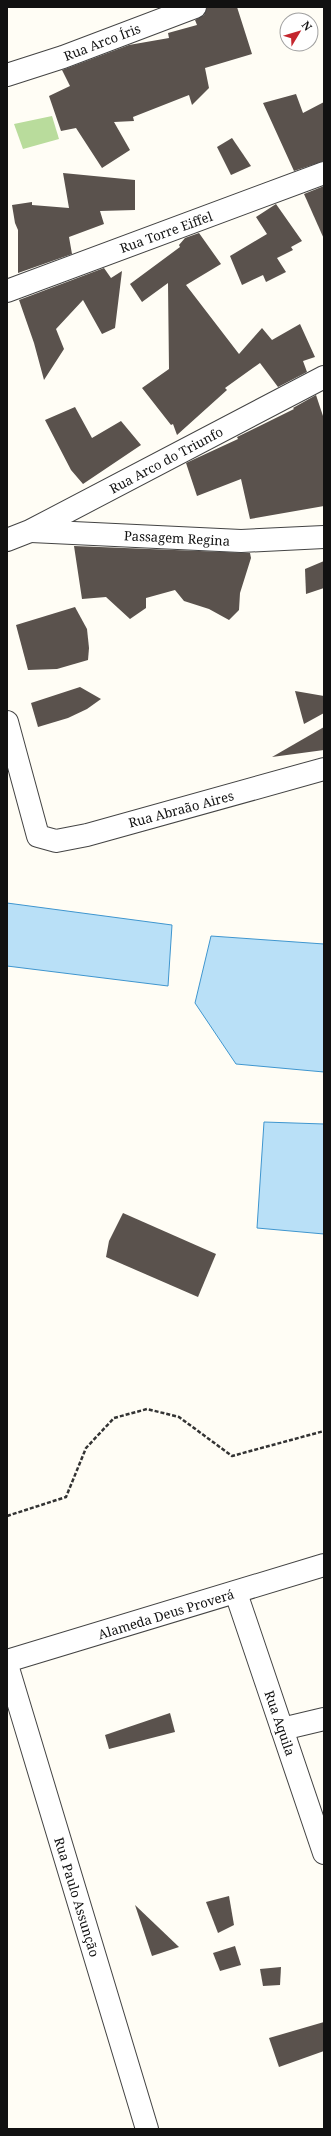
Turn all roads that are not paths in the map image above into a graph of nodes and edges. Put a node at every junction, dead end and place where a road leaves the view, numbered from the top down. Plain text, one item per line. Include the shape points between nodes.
1 (195, 7) edge
2 (7, 75) edge
3 (324, 173) edge
4 (7, 290) edge
5 (324, 377) edge
6 (30, 531) junction
7 (324, 537) edge
8 (7, 540) edge
9 (7, 722) edge
10 (324, 769) edge
11 (324, 1565) edge
12 (236, 1593) junction
13 (7, 1661) edge
14 (7, 1665) edge
15 (324, 1719) edge
16 (282, 1729) junction
17 (324, 1853) edge
18 (147, 2129) edge

1 - 2 street, Rua Arco Íris via 63,57
3 - 4 street, Rua Torre Eiffel
5 - 6 street, Rua Arco do Triunfo
6 - 7 street, Passagem Regina via 241,542
6 - 8 street, Rua Arco do Triunfo
9 - 10 street, Rua Abraão Aires via 38,836 56,841 87,835
11 - 12 street, Alameda Deus Proverá
12 - 13 street, Alameda Deus Proverá
12 - 16 street, Rua Aquila
14 - 18 street, Rua Paulo Assunção
15 - 16 street
16 - 17 street, Rua Aquila

